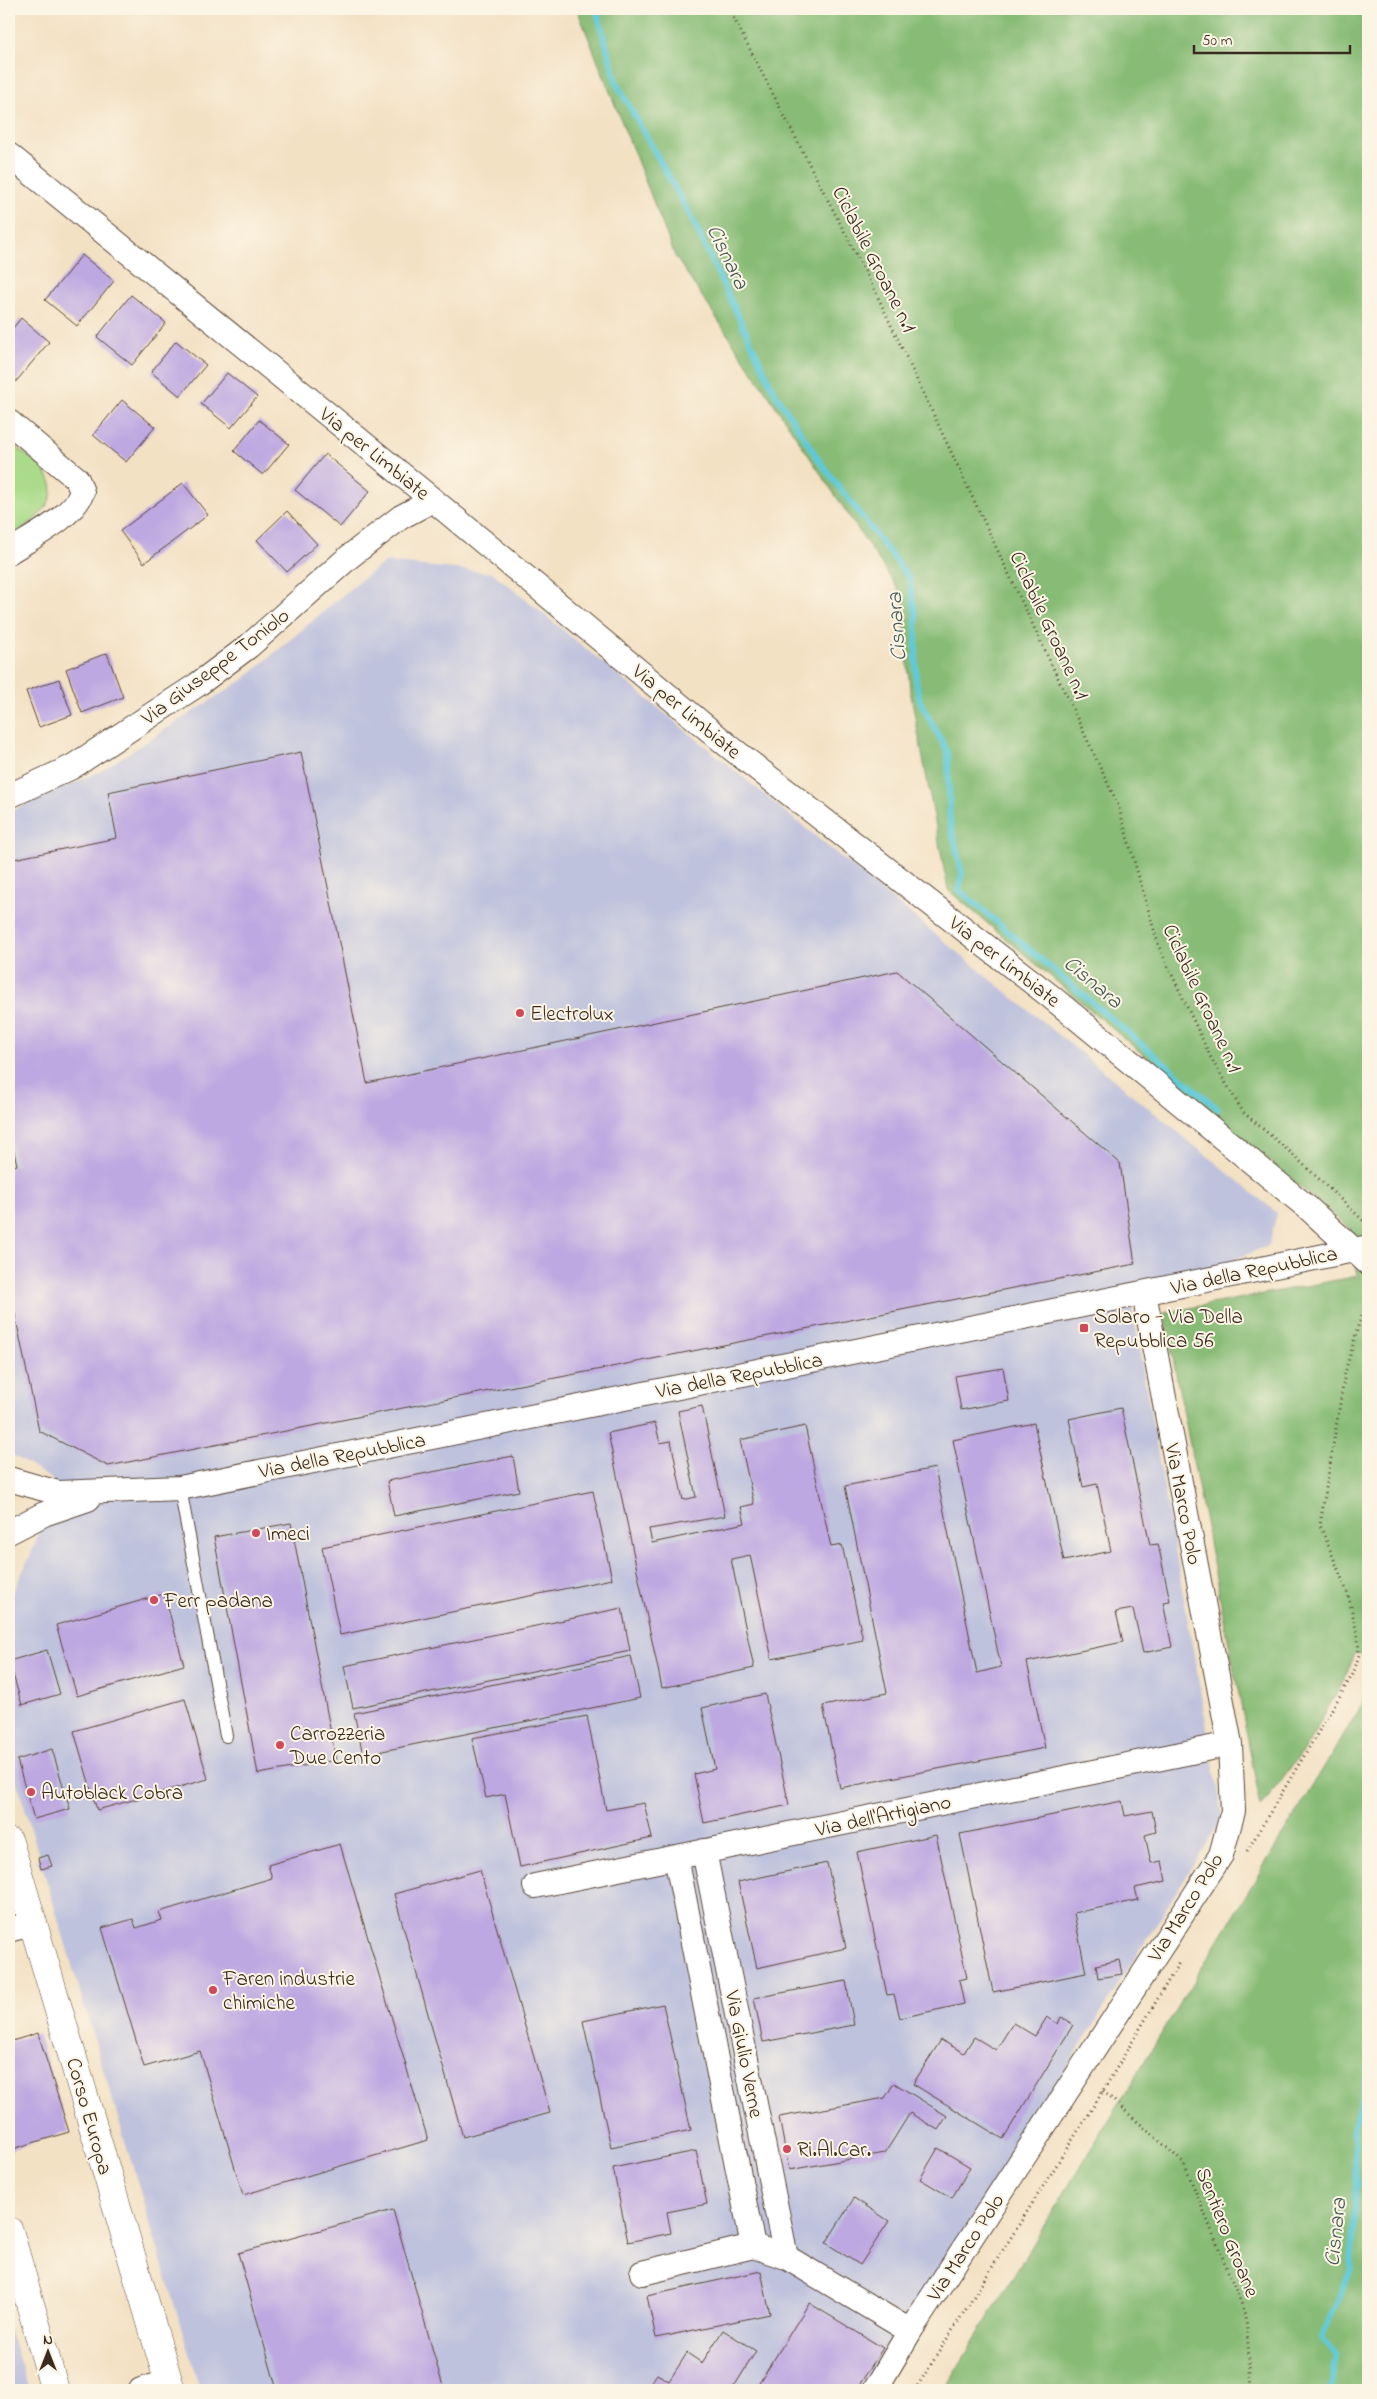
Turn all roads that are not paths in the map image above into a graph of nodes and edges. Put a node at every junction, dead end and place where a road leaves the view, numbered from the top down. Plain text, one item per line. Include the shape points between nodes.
1 (9, 155) edge
2 (9, 422) edge
3 (433, 500) junction
4 (9, 552) edge
5 (9, 796) edge
6 (1363, 1253) edge
7 (1144, 1293) junction
8 (9, 1479) edge
9 (180, 1488) junction
10 (109, 1493) junction
11 (9, 1532) edge
12 (226, 1736) dead end
13 (1230, 1744) junction
14 (9, 1842) edge
15 (704, 1851) junction
16 (676, 1857) junction
17 (535, 1886) dead end
18 (21, 1926) edge
19 (9, 2231) edge
20 (752, 2246) junction
21 (786, 2257) junction
22 (642, 2273) dead end
23 (910, 2331) junction
24 (169, 2386) edge
25 (55, 2390) edge
26 (142, 2390) edge
27 (875, 2390) edge

1 - 3 street, Via per Limbiate
2 - 4 street via 77,478 82,492 65,515
3 - 5 street, Via Giuseppe Toniolo via 401,517 356,552 249,646 197,685 72,767
3 - 6 street, Via per Limbiate via 731,748 1050,996
6 - 7 street, Via della Repubblica
7 - 9 street, Via della Repubblica
7 - 13 street, Via Marco Polo
8 - 10 street, Via della Repubblica via 58,1493
9 - 10 street, Via della Repubblica
9 - 12 lane
10 - 11 street, Via della Repubblica via 44,1514
13 - 15 street, Via dell'Artigiano
13 - 23 street, Via Marco Polo via 1233,1811 1221,1855
14 - 18 street, Corso Europa
15 - 16 street, Via dell'Artigiano
15 - 21 street, Via Giulio Verne
16 - 17 street, Via dell'Artigiano
16 - 20 street, Via Giulio Verne
18 - 24 street, Corso Europa
19 - 25 street
20 - 21 street
20 - 22 street
21 - 23 street
23 - 27 street, Via Marco Polo
24 - 26 street

